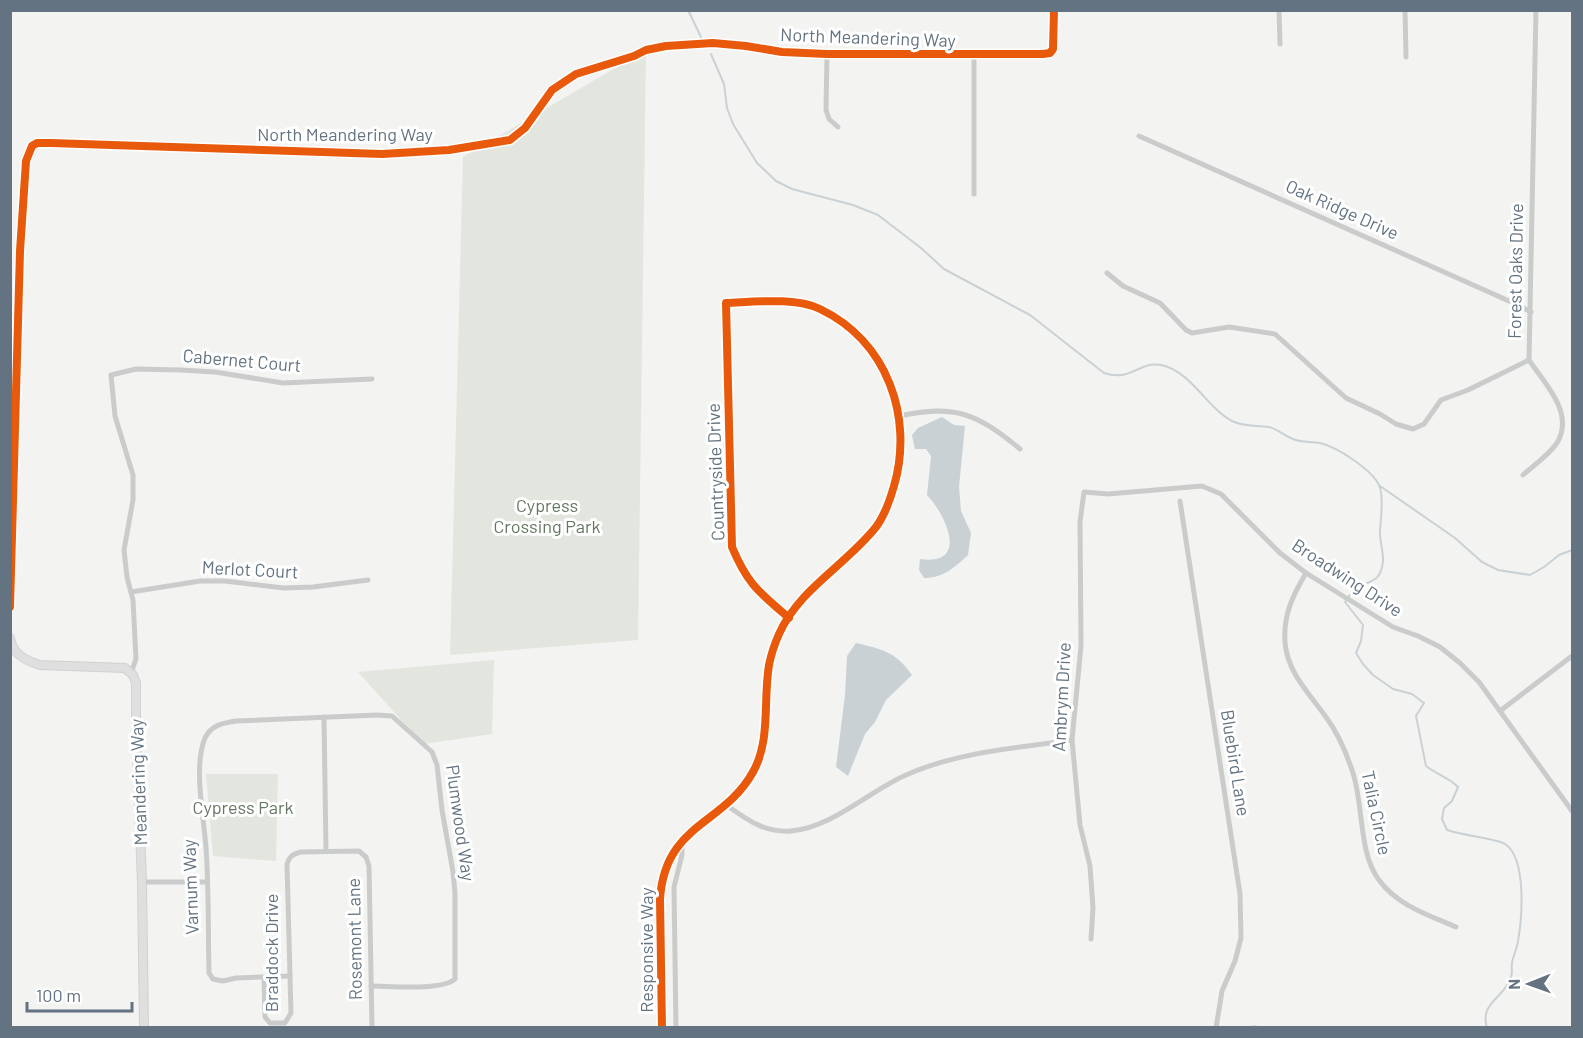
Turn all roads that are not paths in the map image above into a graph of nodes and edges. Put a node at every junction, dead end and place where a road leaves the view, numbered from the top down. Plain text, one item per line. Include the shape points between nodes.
1 (1054, 10) edge
2 (1279, 10) edge
3 (1405, 10) edge
4 (1536, 10) edge
5 (1280, 44) dead end
6 (826, 54) junction
7 (974, 56) junction
8 (1406, 57) dead end
9 (838, 127) dead end
10 (1139, 136) dead end
11 (974, 194) dead end
12 (1107, 273) dead end
13 (1531, 312) junction
14 (1529, 360) junction
15 (372, 379) dead end
16 (899, 416) junction
17 (1020, 449) dead end
18 (1523, 475) dead end
19 (1084, 492) joint
20 (1180, 501) dead end
21 (1306, 573) junction
22 (368, 580) dead end
23 (131, 592) junction
24 (10, 607) edge
25 (789, 618) junction
26 (10, 638) edge
27 (1572, 656) edge
28 (131, 673) junction
29 (1500, 711) junction
30 (324, 717) junction
31 (1072, 740) junction
32 (725, 804) junction
33 (1572, 812) edge
34 (682, 842) junction
35 (326, 851) junction
36 (142, 882) junction
37 (207, 882) junction
38 (1456, 927) dead end
39 (1091, 939) dead end
40 (290, 976) junction
41 (264, 977) junction
42 (372, 986) junction
43 (144, 1028) edge
44 (372, 1028) edge
45 (662, 1028) edge
46 (676, 1028) edge
47 (1216, 1028) edge

1 - 7 street, North Meandering Way via 1050,53
2 - 5 street
3 - 8 street
4 - 13 street, Forest Oaks Drive
6 - 7 street, North Meandering Way
6 - 9 street via 826,110
6 - 24 street, North Meandering Way via 713,43 646,50 568,79 552,90 525,129 510,140 449,150 382,154 51,143 38,143 30,148 20,251
7 - 11 street
10 - 13 street, Oak Ridge Drive
12 - 14 street, Forest Oaks Drive via 1160,303 1192,333 1229,327 1275,334 1346,398 1413,429 1424,424 1441,400
13 - 14 street, Forest Oaks Drive
14 - 18 street via 1559,405 1564,422 1556,445
15 - 23 street, Cabernet Court via 283,383 215,372 136,369 111,375 115,416 133,475 124,550
16 - 17 street via 924,411 965,413
16 - 25 street via 902,440 897,474 877,526 803,598
16 - 25 street, Countryside Drive via 889,381 870,348 851,327 820,308 800,302 726,303 732,547 755,589
19 - 21 street, Broadwing Drive via 1108,494 1203,486 1221,494 1280,554
19 - 31 street, Ambrym Drive via 1080,522 1081,646
20 - 47 street, Bluebird Lane via 1239,894 1241,938 1222,991
21 - 29 street, Broadwing Drive via 1393,627 1440,647 1479,682
21 - 38 street, Talia Circle via 1289,604 1285,643 1299,683 1328,718 1353,771 1368,860 1377,879 1400,902
22 - 23 street, Merlot Court via 291,588 200,581
23 - 28 street via 136,659
25 - 32 street via 779,633 769,664 761,752 742,788
26 - 28 street via 15,650 30,662 120,667
27 - 29 street
28 - 36 street, Meandering Way via 136,683
29 - 33 street, Broadwing Drive
30 - 35 street
30 - 37 street, Varnum Way via 218,724 206,736 200,757
30 - 42 street, Plumwood Way via 392,717 432,752 437,765 455,893 455,979 450,984
31 - 32 street via 930,766 809,828 775,831 754,824
31 - 39 street, Ambrym Drive via 1080,825 1090,866
32 - 34 street
34 - 45 street, Responsive Way via 672,852 661,881
34 - 46 street, Responsive Way via 674,887
35 - 40 street, Braddock Drive via 301,852 289,858
35 - 42 street, Rosemont Lane via 359,851 366,857
36 - 37 street
36 - 43 street, Meandering Way
37 - 41 street, Varnum Way via 209,973 213,979 223,981
40 - 41 street
40 - 41 street, Braddock Drive via 291,1013 285,1023 277,1024 265,1017
42 - 44 street, Rosemont Lane

